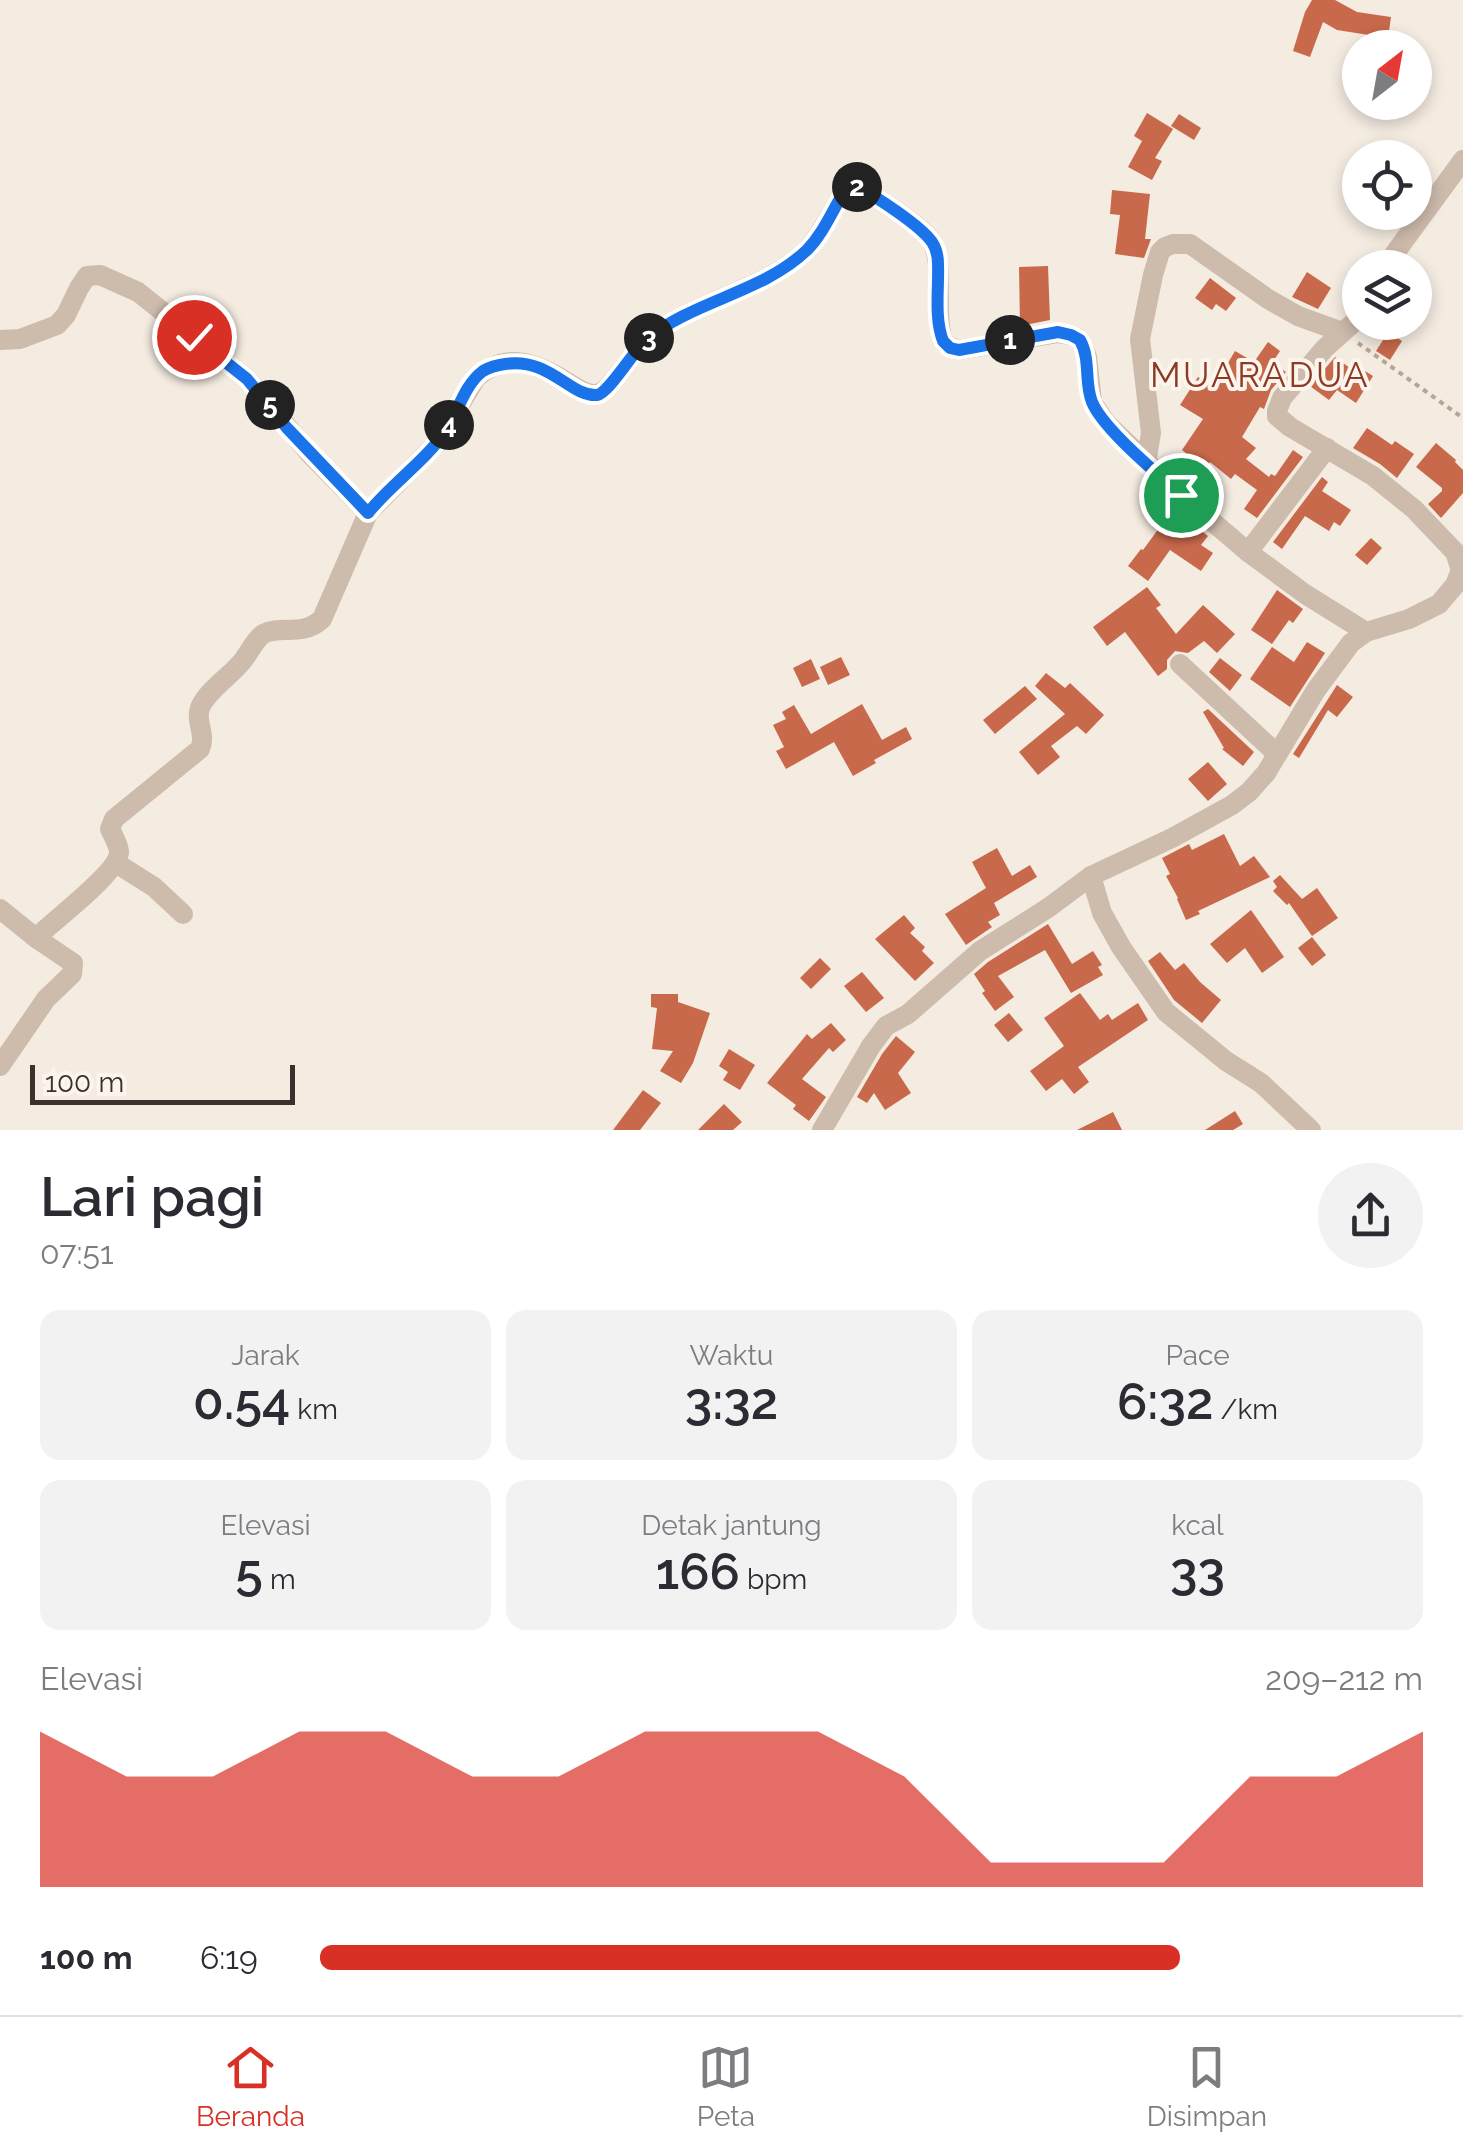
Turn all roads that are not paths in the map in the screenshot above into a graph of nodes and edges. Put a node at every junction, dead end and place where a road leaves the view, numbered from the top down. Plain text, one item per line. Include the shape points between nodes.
1 (1463, 160) edge
2 (1396, 250) edge
3 (1342, 332) joint
4 (0, 340) edge
5 (1326, 448) junction
6 (1146, 463) junction
7 (368, 513) junction
8 (1459, 543) edge
9 (1248, 552) junction
10 (1366, 632) junction
11 (1180, 664) dead end
12 (1276, 753) junction
13 (116, 862) junction
14 (1091, 876) junction
15 (0, 909) edge
16 (182, 914) dead end
17 (36, 938) junction
18 (0, 1066) edge
19 (822, 1130) edge
20 (1311, 1130) edge

1 - 2 street
3 - 5 street via 1276,411
3 - 6 street via 1268,299 1190,244 1165,247 1140,339 1151,433
4 - 7 street via 50,329 66,316 87,276 108,278 148,299 247,379
5 - 8 street
5 - 9 street
6 - 7 street via 1092,402 1080,340 1058,332 950,348 943,341 938,260 930,238 856,186 844,192 805,251 770,277 660,329 606,391 587,393 524,362 484,370 436,444
6 - 9 street
7 - 13 street via 322,619 260,637 202,702 200,749 114,819
8 - 10 street via 1460,577 1448,596 1409,619
9 - 10 street
10 - 12 street via 1329,670
11 - 12 street
12 - 14 street via 1232,805
13 - 16 street
13 - 17 street
14 - 19 street via 886,1026
14 - 20 street via 1102,914 1166,1012
15 - 17 street
17 - 18 street via 73,962 74,970 35,1012

